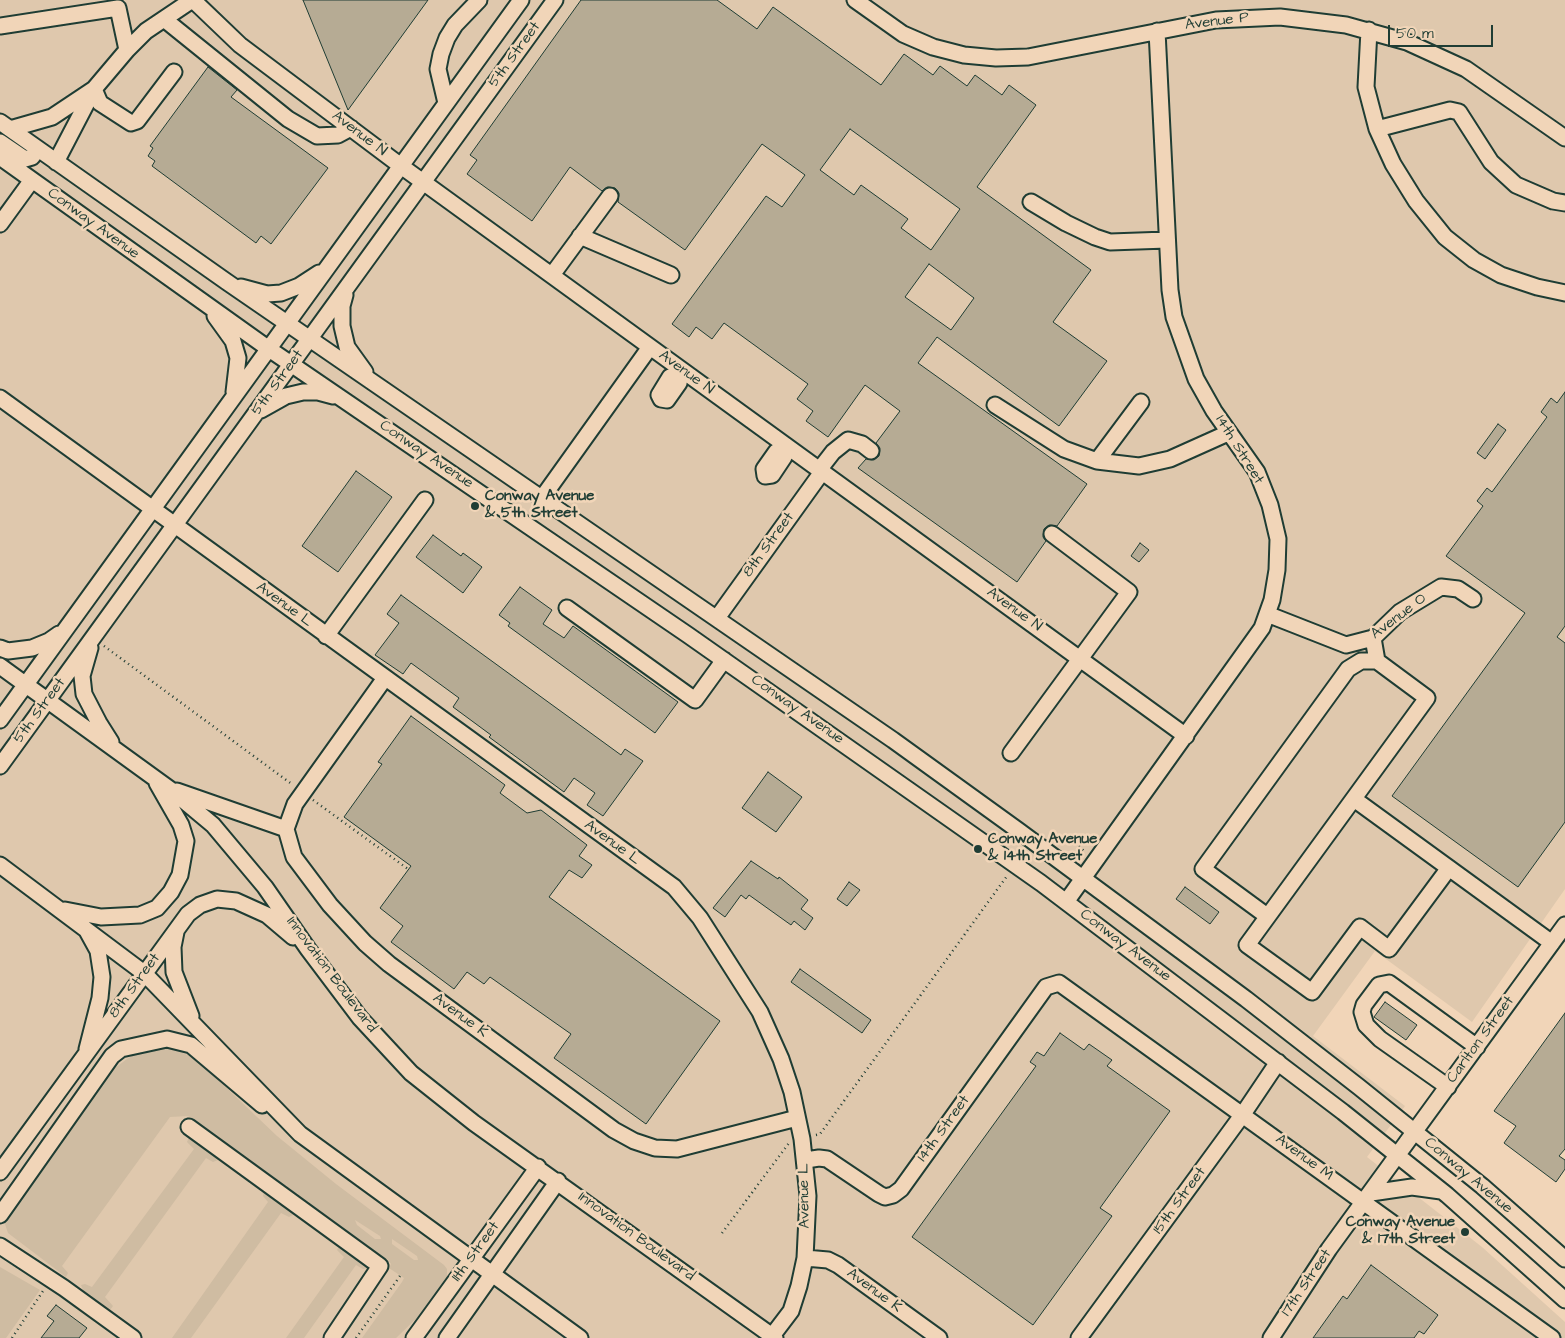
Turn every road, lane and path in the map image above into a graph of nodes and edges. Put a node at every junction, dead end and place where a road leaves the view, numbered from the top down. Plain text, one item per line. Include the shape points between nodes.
1 (193, 0) edge
2 (479, 0) edge
3 (521, 0) edge
4 (555, 0) edge
5 (855, 0) edge
6 (117, 4) edge
7 (164, 19) junction
8 (0, 26) edge
9 (1370, 30) junction
10 (1157, 31) junction
11 (127, 50) junction
12 (174, 72) dead end
13 (94, 89) junction
14 (446, 103) junction
15 (5, 126) edge
16 (351, 128) junction
17 (1377, 129) junction
18 (1565, 138) edge
19 (0, 142) edge
20 (38, 149) junction
21 (0, 157) edge
22 (56, 162) junction
23 (401, 166) junction
24 (32, 180) junction
25 (423, 182) junction
26 (610, 196) dead end
27 (1031, 202) dead end
28 (1565, 203) edge
29 (0, 224) edge
30 (580, 236) junction
31 (1167, 240) junction
32 (333, 260) junction
33 (552, 275) junction
34 (671, 275) dead end
35 (226, 282) junction
36 (348, 287) junction
37 (1565, 293) edge
38 (201, 300) junction
39 (287, 324) junction
40 (310, 339) junction
41 (650, 347) junction
42 (268, 349) junction
43 (291, 364) junction
44 (374, 383) junction
45 (233, 397) junction
46 (0, 398) edge
47 (341, 398) junction
48 (1141, 402) dead end
49 (995, 405) dead end
50 (255, 414) junction
51 (1228, 433) junction
52 (871, 451) dead end
53 (1097, 461) junction
54 (821, 471) junction
55 (542, 498) junction
56 (425, 500) dead end
57 (152, 510) junction
58 (174, 526) junction
59 (1052, 534) dead end
60 (1473, 599) dead end
61 (567, 608) dead end
62 (1267, 614) junction
63 (717, 618) junction
64 (66, 629) junction
65 (326, 636) junction
66 (1373, 638) junction
67 (96, 640) junction
68 (0, 648) edge
69 (1080, 659) junction
70 (724, 660) junction
71 (1377, 661) junction
72 (0, 666) edge
73 (385, 678) junction
74 (26, 684) junction
75 (48, 700) junction
76 (0, 720) edge
77 (1186, 736) junction
78 (118, 751) junction
79 (1011, 753) dead end
80 (0, 766) edge
81 (154, 777) junction
82 (294, 786) dead end
83 (171, 790) junction
84 (306, 795) dead end
85 (1354, 799) junction
86 (286, 829) junction
87 (1079, 846) dead end
88 (1088, 853) dead end
89 (0, 865) edge
90 (1449, 868) junction
91 (408, 869) dead end
92 (1008, 875) dead end
93 (1083, 878) junction
94 (1066, 902) junction
95 (61, 910) junction
96 (1267, 916) junction
97 (178, 926) junction
98 (86, 928) junction
99 (1560, 935) edge
100 (308, 949) junction
101 (144, 973) junction
102 (1054, 983) joint
103 (195, 1025) junction
104 (1477, 1047) junction
105 (86, 1054) junction
106 (1278, 1062) junction
107 (1448, 1087) junction
108 (1244, 1114) junction
109 (797, 1118) junction
110 (189, 1127) dead end
111 (1416, 1132) junction
112 (300, 1134) junction
113 (802, 1139) junction
114 (1398, 1156) junction
115 (806, 1160) junction
116 (538, 1167) junction
117 (0, 1172) edge
118 (558, 1181) junction
119 (1442, 1191) junction
120 (1368, 1198) junction
121 (0, 1215) edge
122 (722, 1232) dead end
123 (0, 1246) edge
124 (471, 1258) junction
125 (804, 1258) junction
126 (1565, 1259) edge
127 (493, 1274) junction
128 (400, 1276) dead end
129 (43, 1291) dead end
130 (1565, 1300) edge
131 (774, 1337) edge
132 (12, 1338) edge
133 (133, 1338) edge
134 (332, 1338) edge
135 (356, 1338) edge
136 (414, 1338) edge
137 (447, 1338) edge
138 (580, 1338) edge
139 (939, 1338) edge
140 (1080, 1338) edge
141 (1271, 1338) edge
142 (1552, 1338) edge

1 - 7 street
1 - 16 street, Avenue N via 240,45
2 - 14 street via 455,25 441,54 438,69
3 - 14 street, 5th Street
4 - 25 street, 5th Street
5 - 10 street, Avenue P via 903,34 933,47 996,58 1028,56
6 - 8 street
6 - 11 street
7 - 11 street
7 - 16 street via 288,119 310,132 318,136 338,135
9 - 10 street, Avenue P via 1312,19 1265,17 1216,20
9 - 17 street via 1366,87
9 - 18 street, Avenue P via 1407,42 1466,69
10 - 31 street, 14th Street
11 - 13 street
12 - 13 street via 137,121 130,124 100,103
13 - 15 street via 52,117
13 - 22 street
14 - 23 street, 5th Street
15 - 20 street, Conway Avenue
16 - 23 street, Avenue N
17 - 28 street via 1450,110 1459,112 1491,162 1516,185
17 - 37 street via 1393,164 1416,201 1445,237 1474,260 1501,275
19 - 20 street via 25,159 32,157
20 - 22 street, Conway Avenue
21 - 24 street, Conway Avenue
22 - 35 street, Conway Avenue
23 - 25 street, Avenue N
23 - 32 street, 5th Street
24 - 29 street
24 - 38 street, Conway Avenue
25 - 33 street, Avenue N
25 - 36 street, 5th Street
26 - 30 street
27 - 31 street via 1110,242
30 - 33 street
30 - 34 street
31 - 51 street, 14th Street via 1174,317 1183,346 1196,379
32 - 35 street via 299,286 282,293 268,294
32 - 39 street, 5th Street
33 - 41 street, Avenue N
35 - 39 street, Conway Avenue
36 - 40 street, 5th Street
36 - 44 street via 342,306 347,347
38 - 42 street, Conway Avenue
38 - 45 street via 233,341 238,358
39 - 40 street, Conway Avenue
39 - 42 street, 5th Street
40 - 43 street, 5th Street
40 - 44 street, Conway Avenue
41 - 54 street, Avenue N via 679,374 784,449
41 - 55 street
42 - 43 street, Conway Avenue
42 - 45 street, 5th Street
43 - 47 street, Conway Avenue
43 - 50 street, 5th Street
44 - 55 street, Conway Avenue
45 - 57 street, 5th Street
46 - 57 street, Avenue L
47 - 50 street via 303,392 286,396
47 - 70 street, Conway Avenue
48 - 53 street
49 - 53 street via 1064,450
50 - 58 street, 5th Street
51 - 53 street via 1170,459 1139,466
51 - 62 street, 14th Street via 1257,472 1270,504 1278,539 1277,570
52 - 54 street, 8th Street via 848,440 833,452
54 - 63 street, 8th Street
54 - 69 street, Avenue N
55 - 63 street, Conway Avenue
56 - 65 street
57 - 58 street, Avenue L
57 - 64 street, 5th Street
58 - 65 street, Avenue L
58 - 67 street, 5th Street
59 - 69 street via 1129,592
60 - 66 street, Avenue O via 1458,589 1441,588 1400,612
61 - 70 street via 695,700
62 - 66 street, Avenue O via 1346,645
62 - 77 street, 14th Street via 1245,654
63 - 93 street, Conway Avenue
64 - 68 street via 32,648 8,651
64 - 74 street, 5th Street
65 - 73 street, Avenue L
66 - 71 street
67 - 75 street, 5th Street
67 - 78 street via 82,676 84,694
67 - 82 path
69 - 77 street, Avenue N
69 - 79 street
70 - 94 street, Conway Avenue via 880,767
71 - 85 street via 1427,698
71 - 96 street via 1361,661 1348,668 1203,869
72 - 74 street, Innovation Boulevard
73 - 86 street via 295,804
73 - 109 street, Avenue L via 674,887 700,918 760,1012 781,1059
74 - 75 street, Innovation Boulevard
74 - 76 street, 5th Street
75 - 78 street, Innovation Boulevard
75 - 80 street, 5th Street
77 - 93 street, 14th Street
78 - 81 street, Innovation Boulevard
81 - 83 street, Innovation Boulevard
81 - 95 street via 181,825 186,842 180,875 171,892 157,908 140,914 101,917
83 - 86 street
83 - 100 street, Innovation Boulevard via 213,825 265,887
84 - 91 path
85 - 90 street
85 - 96 street
86 - 109 street, Avenue K via 294,857 364,943 598,1118 634,1141 655,1148 677,1149
87 - 88 path
89 - 95 street
90 - 96 street via 1389,949 1360,927 1312,992 1247,945
90 - 99 street
92 - 113 path via 820,1134
93 - 94 street, 14th Street
93 - 111 street, Conway Avenue via 1246,999
94 - 106 street, Conway Avenue
95 - 98 street
97 - 100 street, 8th Street via 200,905 217,899 236,901 267,915
97 - 101 street, 8th Street
97 - 103 street via 172,947 174,972
98 - 101 street
98 - 105 street via 98,951 102,977
99 - 104 street, Carlton Street
100 - 116 street, Innovation Boulevard via 360,1018 411,1073 474,1123
101 - 103 street
101 - 105 street, 8th Street
102 - 108 street, Avenue M via 1063,985
102 - 115 street, 14th Street via 1046,987 901,1189 893,1195 885,1197 879,1194 827,1159
103 - 112 street
104 - 107 street, Carlton Street
104 - 107 street via 1389,983 1379,985 1364,1005 1362,1012 1366,1025 1380,1039
105 - 117 street, 8th Street
106 - 108 street, 15th Street
106 - 114 street, Conway Avenue
107 - 111 street, Carlton Street
108 - 120 street, Avenue M
108 - 140 street, 15th Street
109 - 113 street, Avenue L
110 - 134 street via 380,1266
111 - 114 street, Carlton Street
111 - 126 street, Conway Avenue
112 - 121 street via 191,1045 167,1039 133,1045 112,1056
112 - 124 street
113 - 115 street, Avenue L
113 - 122 path via 787,1144
114 - 119 street, Conway Avenue
114 - 120 street, 17th Street
115 - 125 street, Avenue L via 808,1196
116 - 118 street, Innovation Boulevard
116 - 124 street, 11th Street
118 - 127 street, 11th Street
118 - 131 street, Innovation Boulevard
119 - 120 street via 1412,1187
119 - 130 street, Conway Avenue
120 - 141 street, 17th Street via 1301,1289
120 - 142 street, Avenue M
123 - 133 street
124 - 127 street
124 - 136 street, 11th Street
125 - 131 street, Avenue L via 791,1310
125 - 139 street, Avenue K via 828,1260 838,1265
127 - 137 street, 11th Street
127 - 138 street
128 - 135 path
129 - 132 path

